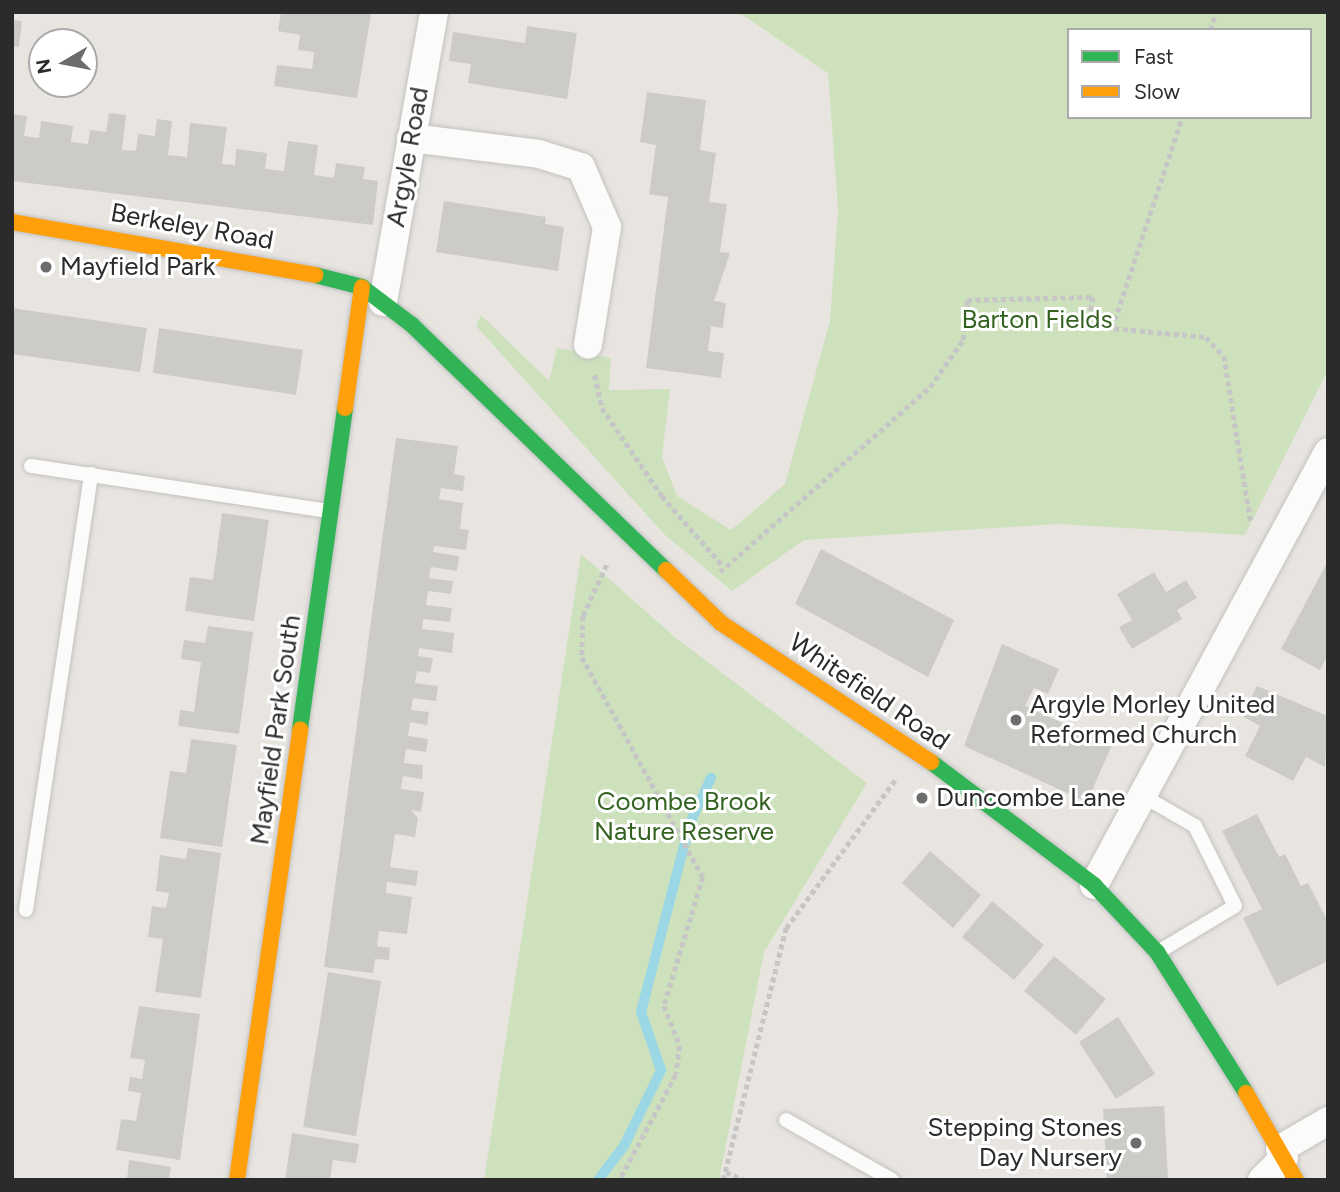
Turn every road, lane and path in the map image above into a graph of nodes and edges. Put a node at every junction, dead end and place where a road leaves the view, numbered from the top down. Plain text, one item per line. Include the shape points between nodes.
1 (433, 12) edge
2 (1181, 119) edge
3 (411, 138) junction
4 (12, 222) edge
5 (372, 295) junction
6 (1112, 328) junction
7 (587, 344) joint
8 (1328, 452) edge
9 (31, 466) dead end
10 (91, 474) junction
11 (331, 511) junction
12 (624, 530) junction
13 (1268, 566) junction
14 (724, 567) junction
15 (700, 606) junction
16 (916, 751) junction
17 (1143, 796) junction
18 (1094, 885) junction
19 (26, 909) dead end
20 (1157, 952) junction
21 (786, 1120) dead end
22 (1328, 1121) edge
23 (1287, 1162) edge
24 (726, 1172) junction
25 (237, 1180) edge
26 (620, 1180) edge
27 (723, 1180) edge
28 (744, 1180) edge
29 (892, 1180) edge
30 (1262, 1180) edge

1 - 3 street, Argyle Road
2 - 6 path
3 - 5 street, Argyle Road
3 - 7 street via 539,154 581,167 607,227
4 - 5 main road, Berkeley Road via 255,260
5 - 11 main road, Mayfield Park South
5 - 12 main road, Whitefield Road
6 - 13 path via 1206,337 1224,356 1251,524
6 - 14 path via 1089,326 1093,297 967,300 963,340 930,387
7 - 14 path via 603,408 662,496
8 - 13 street
9 - 10 lane
10 - 11 lane
10 - 19 lane
11 - 25 main road, Mayfield Park South
12 - 15 main road, Whitefield Road
12 - 26 path via 583,616 582,657 703,877 664,1006 680,1046 676,1075
13 - 17 street
14 - 15 path
15 - 16 main road, Whitefield Road
16 - 18 main road, Whitefield Road
16 - 24 path via 786,928
17 - 18 street
17 - 20 lane via 1195,826 1235,906
18 - 20 main road, Whitefield Road
20 - 23 main road, Whitefield Road
21 - 29 lane
22 - 23 street
23 - 30 street
24 - 27 path
24 - 28 path

